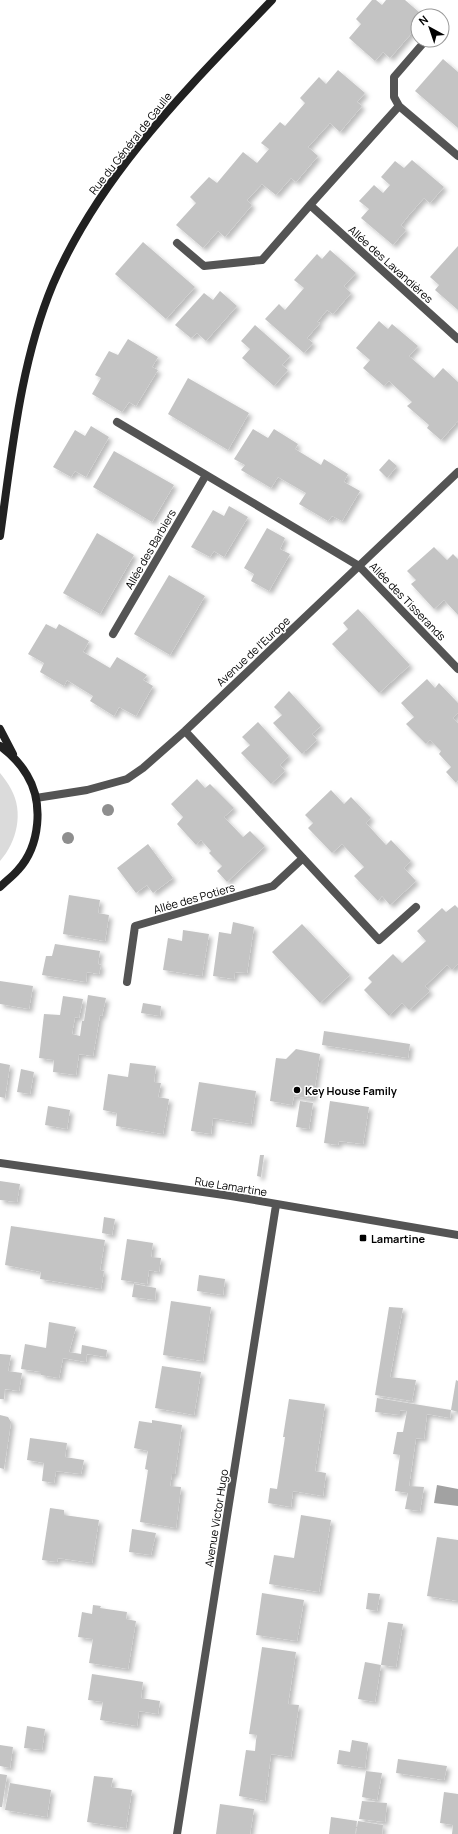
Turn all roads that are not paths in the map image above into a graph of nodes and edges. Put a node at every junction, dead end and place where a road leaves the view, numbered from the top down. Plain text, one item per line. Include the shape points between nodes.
1 (272, 0) edge
2 (419, 48) edge
3 (399, 106) junction
4 (458, 156) edge
5 (310, 205) junction
6 (177, 243) dead end
7 (458, 339) edge
8 (117, 422) dead end
9 (458, 472) edge
10 (206, 475) junction
11 (0, 536) edge
12 (359, 566) junction
13 (114, 634) dead end
14 (458, 669) edge
15 (0, 728) edge
16 (185, 731) junction
17 (0, 746) edge
18 (14, 757) junction
19 (36, 798) junction
20 (303, 858) junction
21 (0, 887) edge
22 (416, 907) dead end
23 (127, 982) dead end
24 (0, 1163) edge
25 (276, 1205) junction
26 (458, 1235) edge
27 (178, 1834) edge

1 - 11 street, Rue du Général de Gaulle via 184,92 147,135 109,185 71,246 37,330 26,374
2 - 3 street via 394,77 394,97
3 - 4 street
3 - 5 street
5 - 6 street via 262,260 204,266
5 - 7 street, Allée des Lavandières
8 - 10 street
9 - 12 street, Avenue de l'Europe
10 - 12 street
10 - 13 street, Allée des Barbiers
12 - 14 street, Allée des Tisserands
12 - 16 street, Avenue de l'Europe
15 - 18 street
16 - 19 street, Avenue de l'Europe via 127,779 87,790
16 - 20 street
17 - 18 street
18 - 19 street via 28,776
19 - 21 street via 38,823 32,847 19,870
20 - 22 street via 379,940
20 - 23 street, Allée des Potiers via 273,886 135,926
24 - 25 street, Rue Lamartine via 232,1196
25 - 26 street, Rue Lamartine
25 - 27 street, Avenue Victor Hugo

